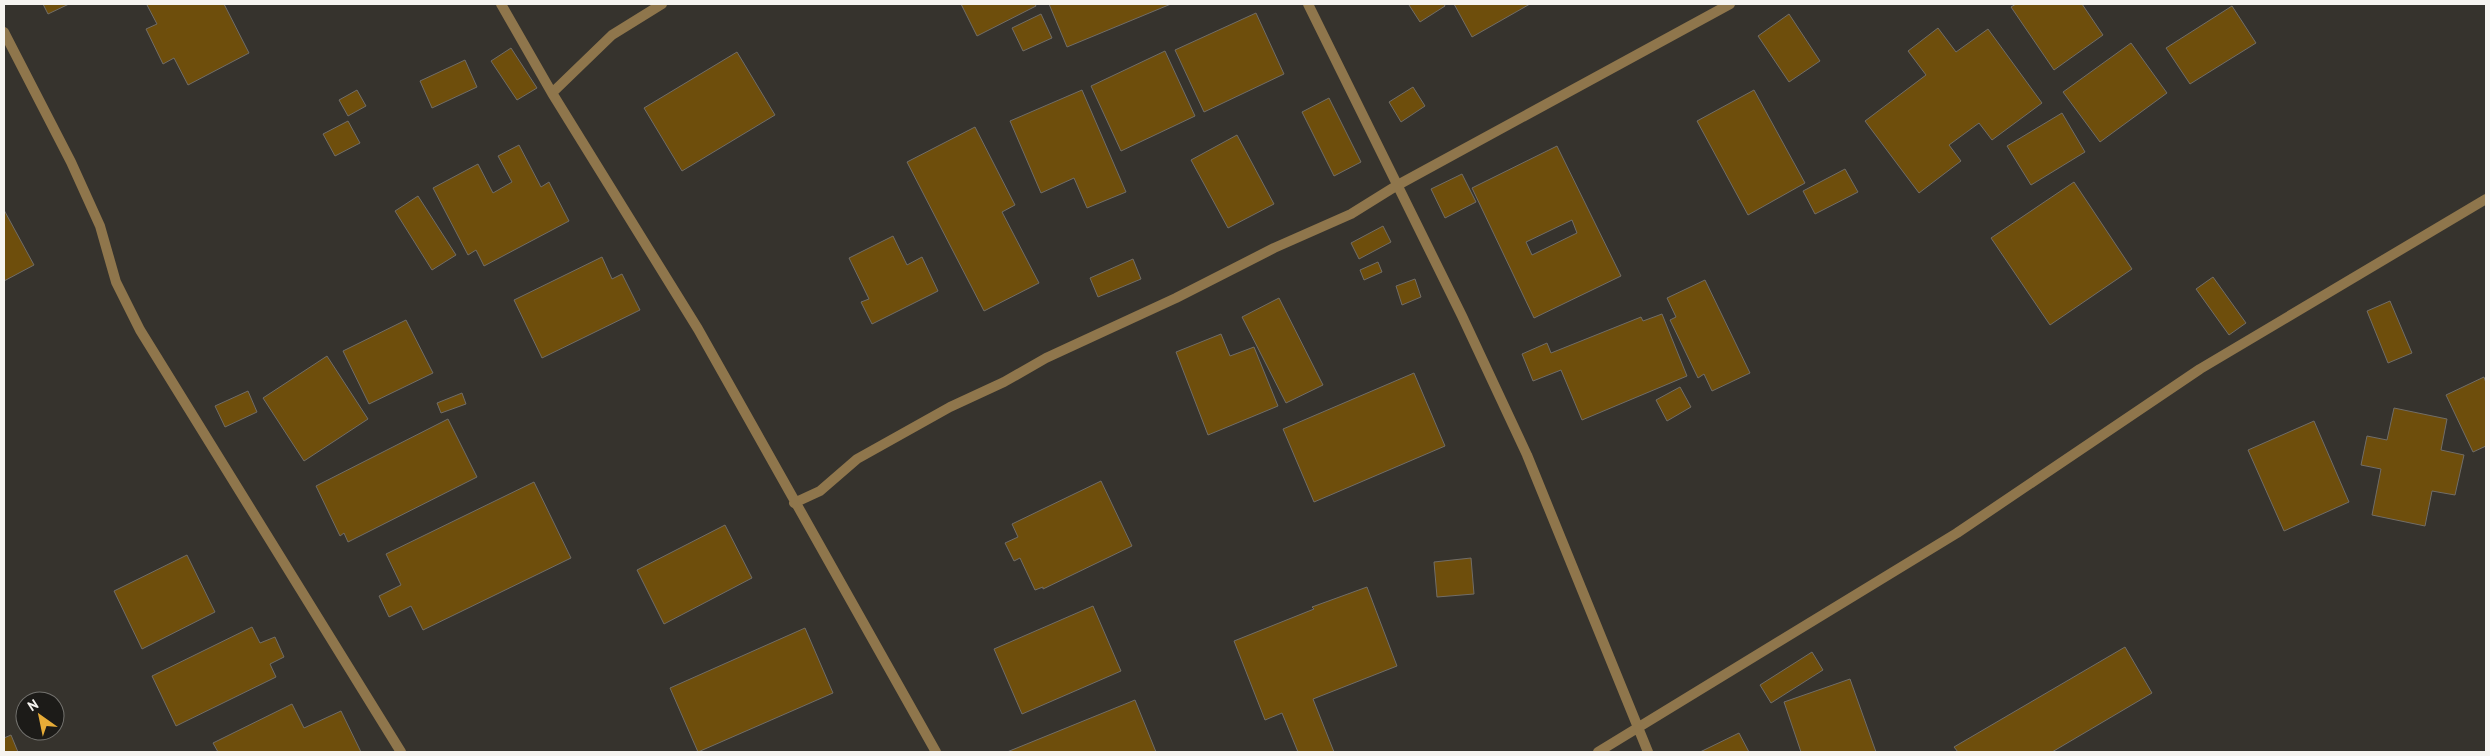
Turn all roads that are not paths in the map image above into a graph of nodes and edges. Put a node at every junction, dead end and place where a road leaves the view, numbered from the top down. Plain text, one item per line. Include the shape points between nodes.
1 (501, 4) edge
2 (662, 4) edge
3 (1308, 4) edge
4 (1730, 4) edge
5 (4, 32) edge
6 (552, 93) junction
7 (1396, 186) junction
8 (2486, 198) edge
9 (794, 502) junction
10 (1639, 726) junction
11 (401, 752) edge
12 (936, 752) edge
13 (1598, 752) edge
14 (1648, 752) edge

1 - 6 street
2 - 6 street via 612,35
3 - 7 street
4 - 7 street
5 - 11 street via 71,162 100,226 116,282 140,330
6 - 9 street via 698,329
7 - 9 street via 1351,214 1046,358 950,407 857,459 820,491
7 - 10 street via 1527,455
8 - 10 street via 2200,369 1957,533
9 - 12 street
10 - 13 street
10 - 14 street

